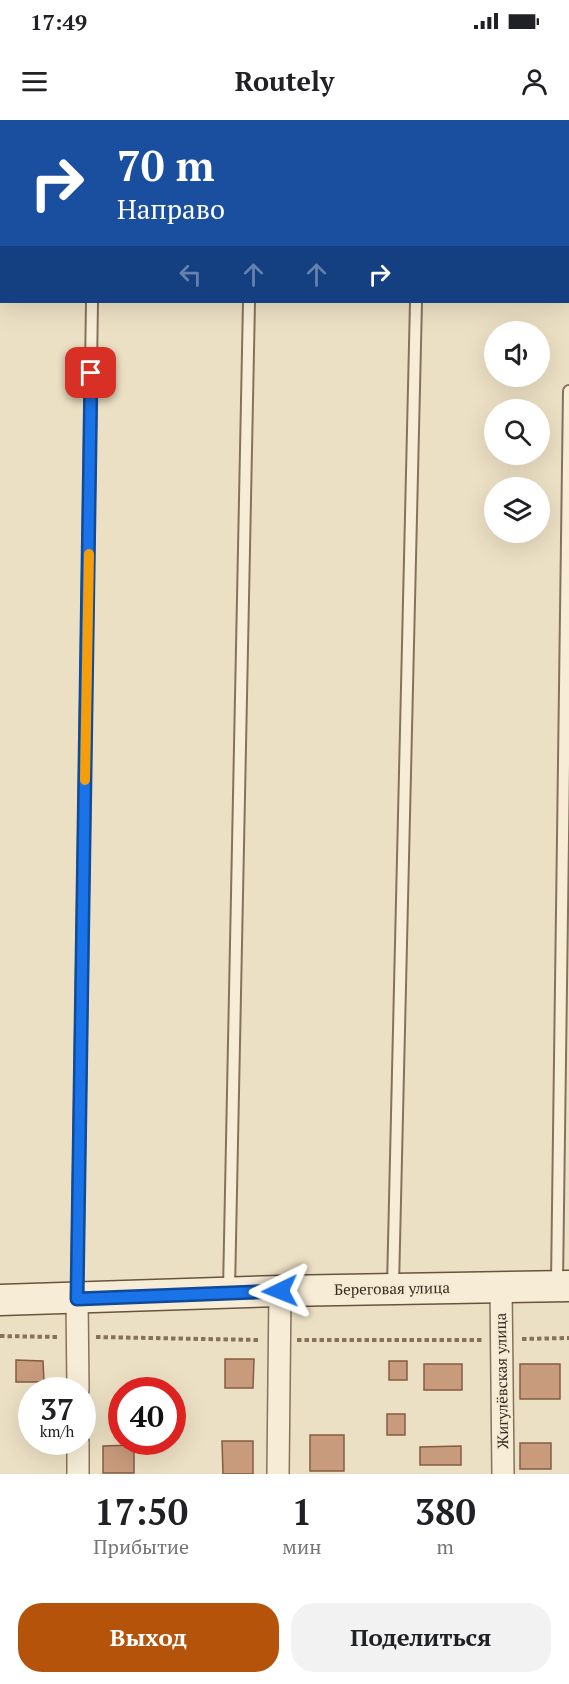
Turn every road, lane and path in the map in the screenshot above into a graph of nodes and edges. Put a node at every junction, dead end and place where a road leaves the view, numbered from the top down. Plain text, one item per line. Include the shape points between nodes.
1 (92, 303) edge
2 (249, 303) edge
3 (416, 303) edge
4 (569, 391) edge
5 (563, 1287) edge
6 (501, 1288) junction
7 (393, 1289) junction
8 (280, 1291) junction
9 (228, 1293) junction
10 (77, 1299) junction
11 (0, 1300) edge
12 (78, 1377) edge
13 (78, 1455) edge
14 (78, 1474) edge
15 (278, 1474) edge
16 (503, 1474) edge

1 - 10 lane
2 - 9 lane
3 - 7 lane
4 - 5 lane
5 - 6 street, Береговая улица
6 - 7 street, Береговая улица
6 - 16 street, Жигулёвская улица
7 - 8 street, Береговая улица
8 - 9 street, Береговая улица
8 - 15 street
9 - 10 street, Береговая улица
10 - 11 street, Береговая улица
10 - 12 street
13 - 14 street

